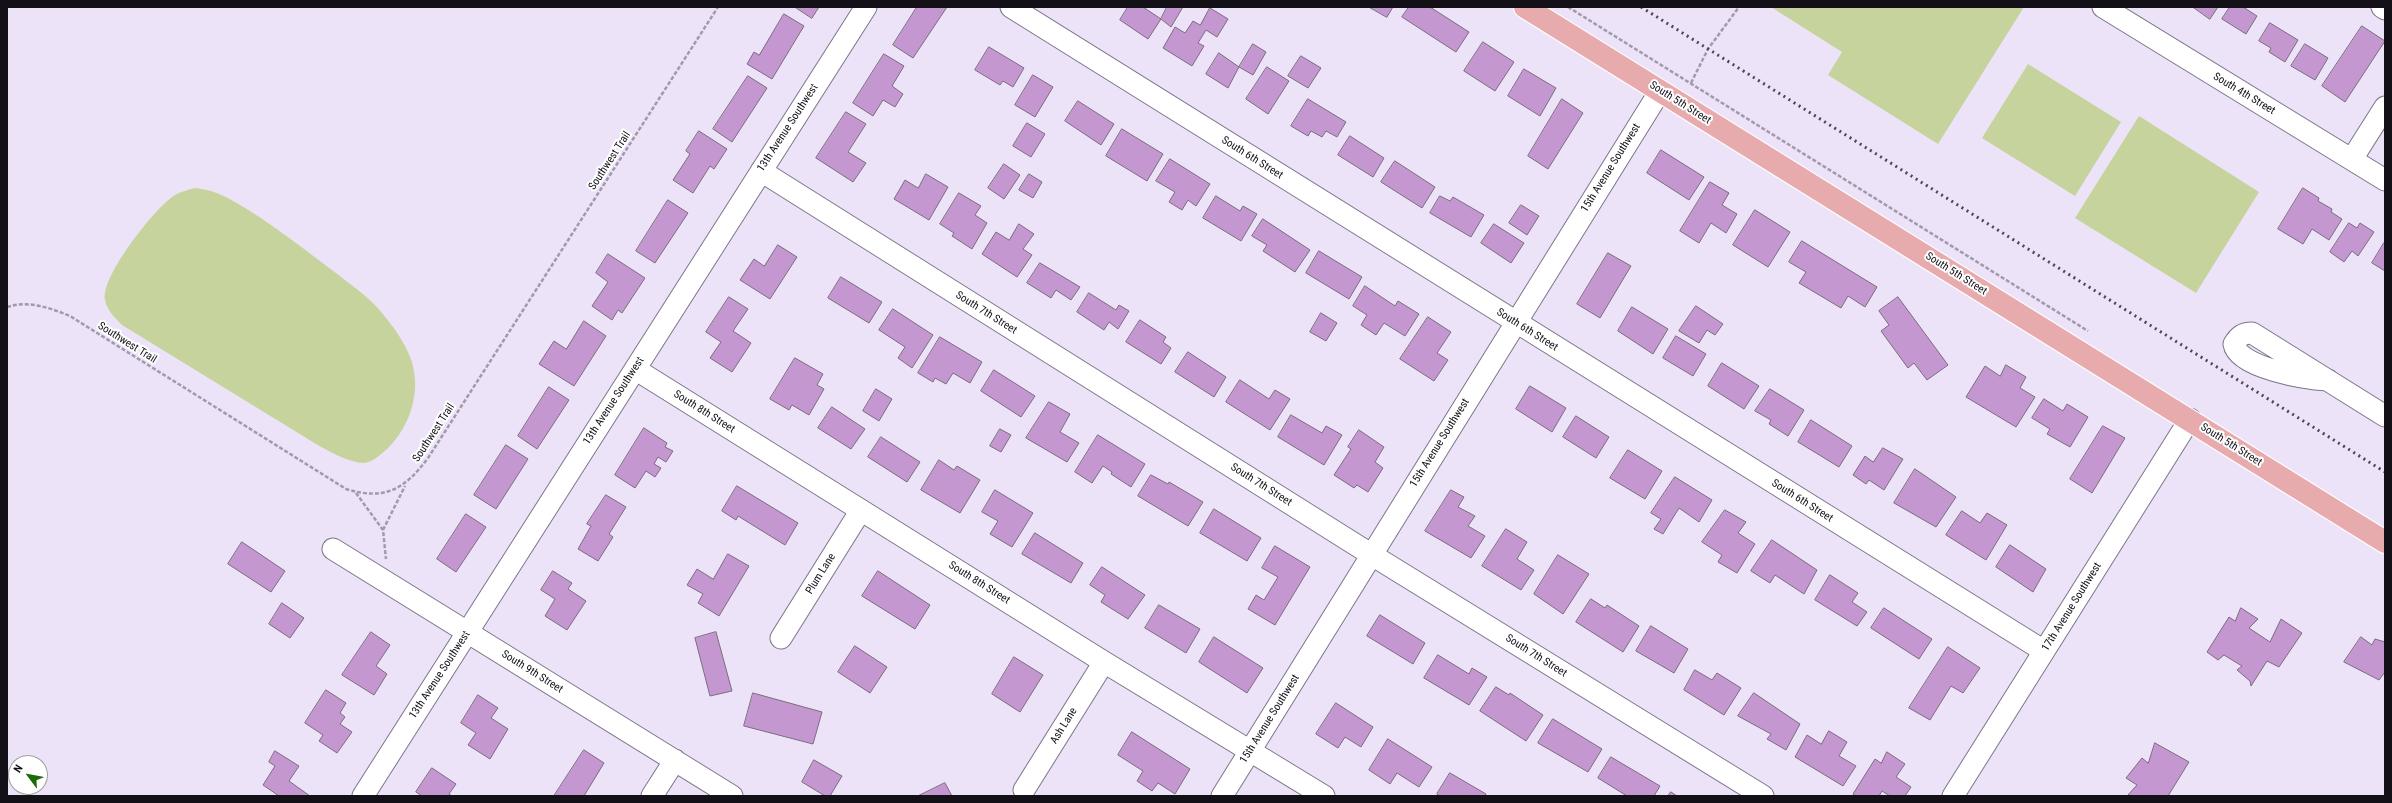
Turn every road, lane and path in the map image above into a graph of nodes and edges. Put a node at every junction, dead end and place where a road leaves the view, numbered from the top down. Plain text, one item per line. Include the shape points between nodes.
1 (718, 7) edge
2 (866, 7) edge
3 (1011, 7) edge
4 (1525, 7) edge
5 (1568, 7) edge
6 (1739, 7) edge
7 (2103, 7) edge
8 (2382, 7) edge
9 (2385, 9) edge
10 (1691, 83) junction
11 (1660, 91) junction
12 (2385, 107) edge
13 (2352, 159) junction
14 (761, 171) junction
15 (2385, 180) edge
16 (7, 307) edge
17 (1515, 323) junction
18 (2088, 332) dead end
19 (635, 369) junction
20 (2328, 380) dead end
21 (2385, 416) edge
22 (2190, 419) junction
23 (405, 485) junction
24 (356, 492) junction
25 (861, 510) junction
26 (383, 530) junction
27 (2385, 542) edge
28 (333, 549) dead end
29 (1372, 555) junction
30 (388, 562) dead end
31 (467, 632) junction
32 (781, 638) dead end
33 (2044, 651) junction
34 (1104, 662) junction
35 (1250, 751) junction
36 (675, 760) junction
37 (1024, 790) dead end
38 (363, 796) edge
39 (652, 796) edge
40 (732, 796) edge
41 (1222, 796) edge
42 (1324, 796) edge
43 (1763, 796) edge
44 (1953, 796) edge

1 - 23 path, Southwest Trail via 433,451
2 - 14 street, 13th Avenue Southwest
3 - 17 street, South 6th Street
4 - 11 main road, South 5th Street
5 - 10 path
6 - 10 path via 1708,49
7 - 13 street, South 4th Street
8 - 9 street
10 - 18 path
11 - 17 street, 15th Avenue Southwest
11 - 22 main road, South 5th Street
12 - 13 street
13 - 15 street, South 4th Street
14 - 19 street, 13th Avenue Southwest
14 - 29 street, South 7th Street
16 - 24 path, Southwest Trail via 41,305 70,316 346,489
17 - 29 street, 15th Avenue Southwest
17 - 33 street, South 6th Street
19 - 25 street, South 8th Street
19 - 31 street, 13th Avenue Southwest
20 - 21 street
22 - 27 main road, South 5th Street
22 - 33 street, 17th Avenue Southwest
23 - 24 path, Southwest Trail via 390,491 370,494
23 - 26 path
24 - 26 path
25 - 32 street, Plum Lane
25 - 34 street, South 8th Street
26 - 30 path via 384,556
28 - 31 street, South 9th Street
29 - 35 street, 15th Avenue Southwest
29 - 43 street, South 7th Street
31 - 36 street, South 9th Street
31 - 38 street, 13th Avenue Southwest
33 - 44 street, 17th Avenue Southwest
34 - 35 street, South 8th Street
34 - 37 street, Ash Lane
35 - 41 street, 15th Avenue Southwest
35 - 42 street, South 8th Street
36 - 39 street
36 - 40 street, South 9th Street

